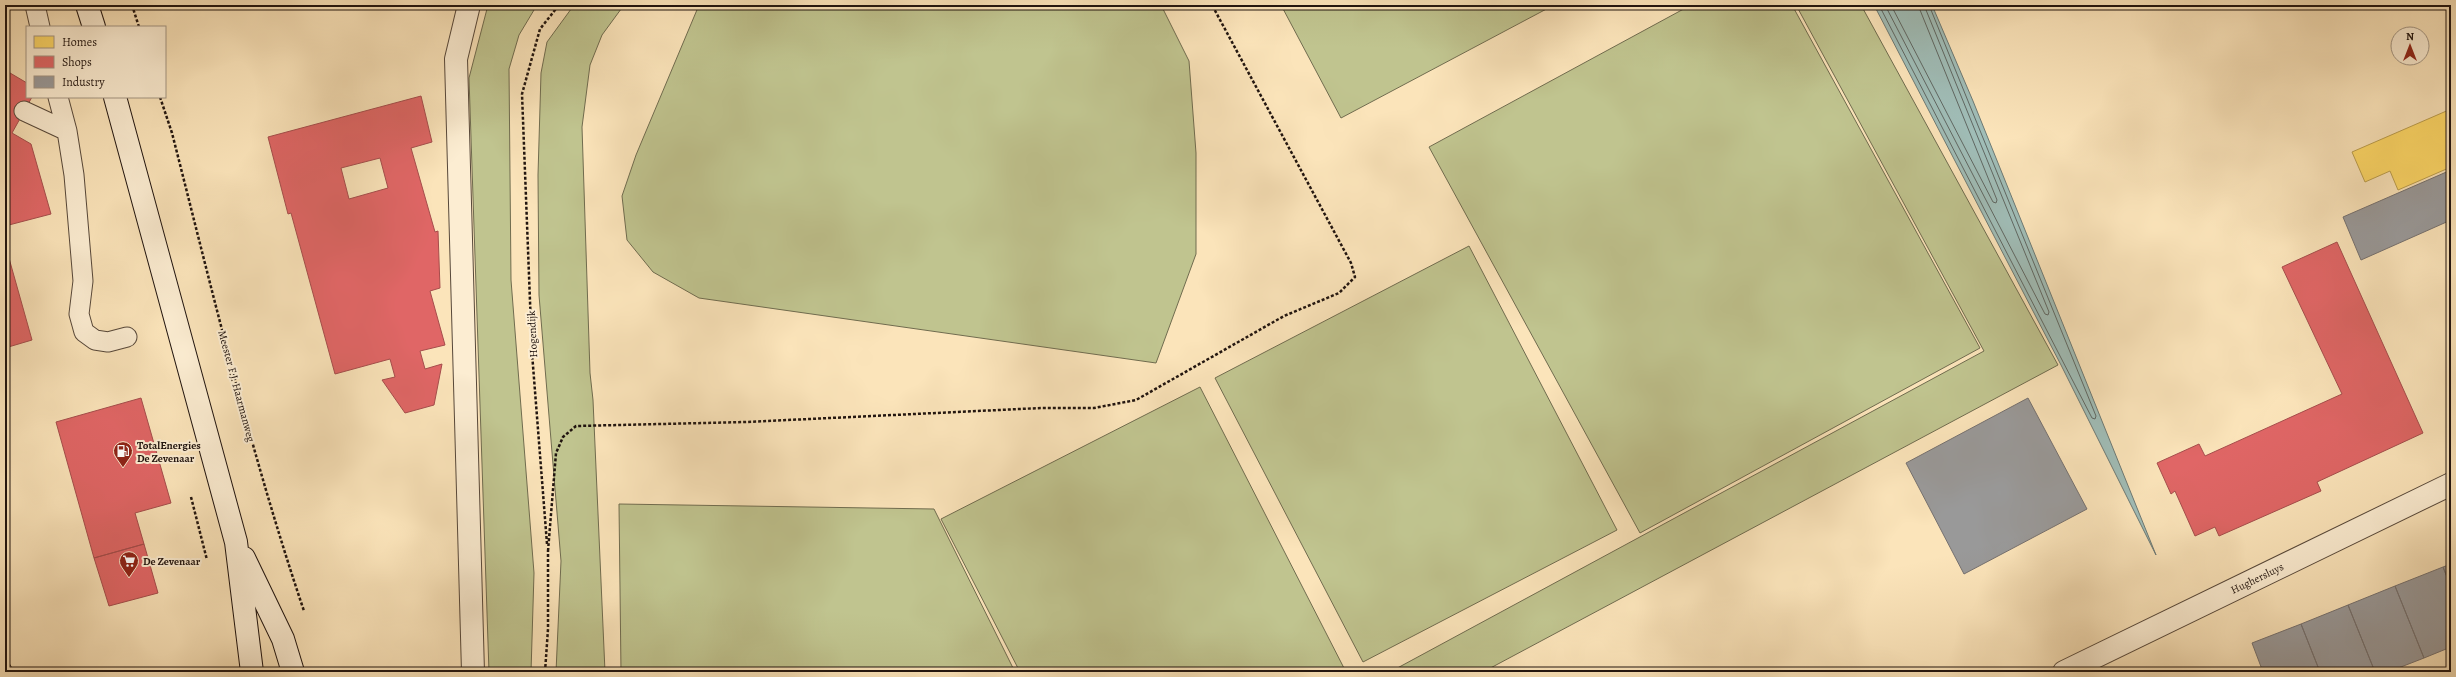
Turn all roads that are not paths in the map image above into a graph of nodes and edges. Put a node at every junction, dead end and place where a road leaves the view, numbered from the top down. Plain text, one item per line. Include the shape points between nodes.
1 (35, 5) edge
2 (87, 5) edge
3 (469, 5) edge
4 (40, 26) edge
5 (94, 26) edge
6 (58, 98) edge
7 (115, 98) edge
8 (24, 111) dead end
9 (67, 132) junction
10 (127, 337) dead end
11 (2451, 484) edge
12 (236, 542) junction
13 (252, 672) edge
14 (293, 672) edge
15 (473, 672) edge
16 (2064, 672) edge

1 - 4 lane
2 - 5 street
3 - 15 street via 456,59
6 - 9 lane
7 - 12 street
8 - 9 lane
9 - 10 lane via 74,175 83,281 79,314 84,332 95,340 108,342
11 - 16 street, Hughersluys
12 - 13 street
12 - 14 street via 283,639

